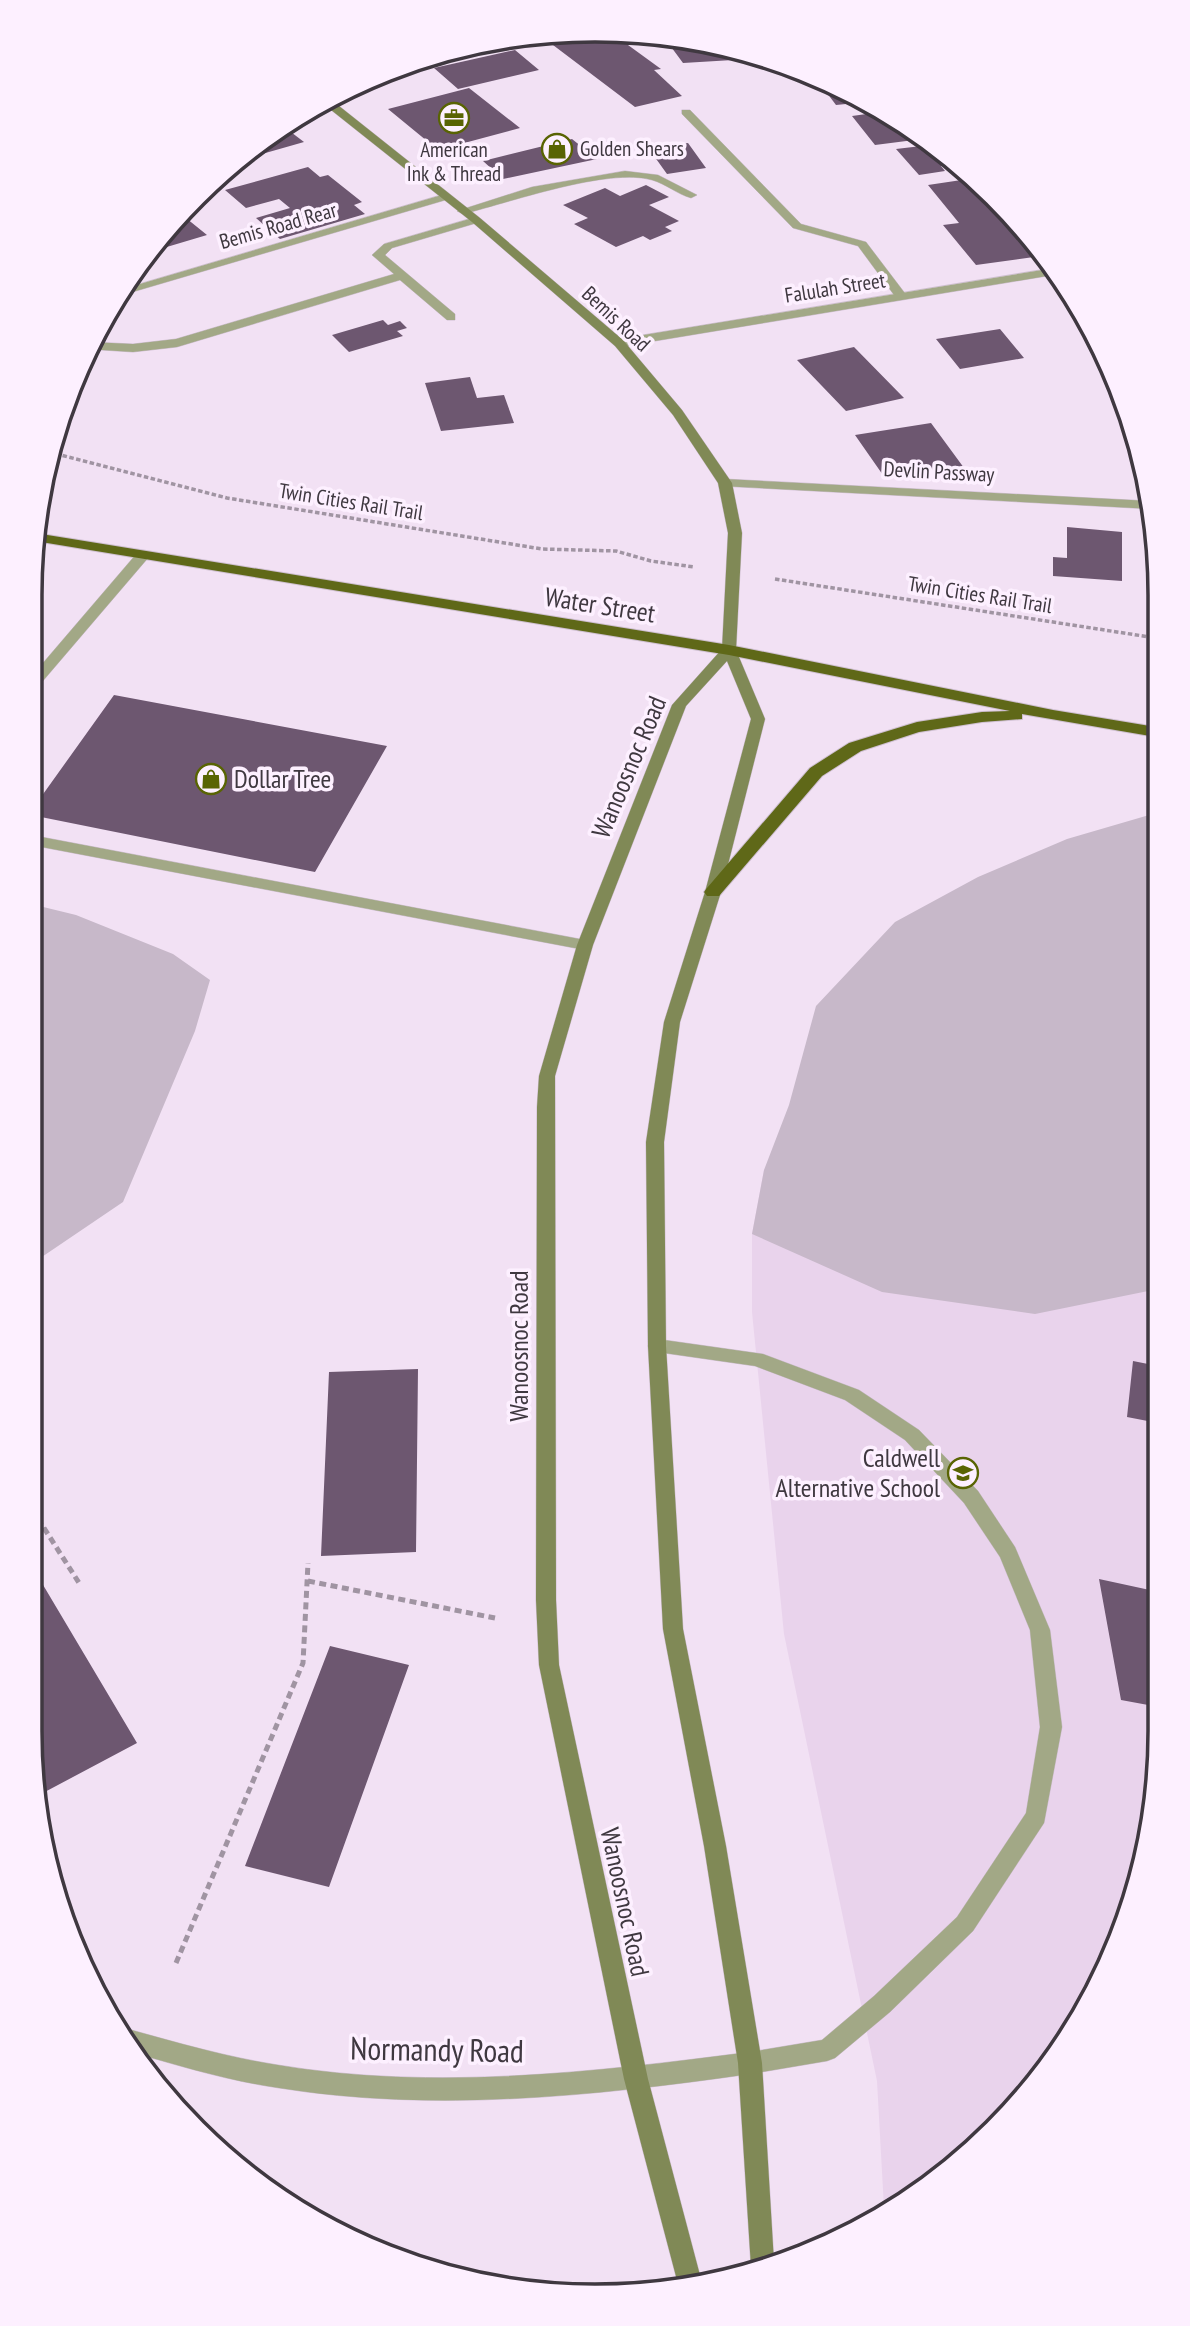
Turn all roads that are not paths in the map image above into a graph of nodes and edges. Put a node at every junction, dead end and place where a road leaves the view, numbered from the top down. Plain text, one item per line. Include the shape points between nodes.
1 (334, 108) edge
2 (686, 112) dead end
3 (691, 195) dead end
4 (446, 197) junction
5 (463, 211) junction
6 (476, 220) junction
7 (1044, 273) edge
8 (400, 276) junction
9 (134, 289) edge
10 (901, 296) junction
11 (451, 317) dead end
12 (619, 343) junction
13 (101, 347) edge
14 (725, 483) junction
15 (1140, 504) edge
16 (45, 539) edge
17 (143, 555) junction
18 (729, 650) junction
19 (42, 673) edge
20 (1053, 715) junction
21 (1148, 731) edge
22 (42, 842) edge
23 (713, 892) junction
24 (585, 945) junction
25 (656, 1346) junction
26 (139, 2043) edge
27 (750, 2063) junction
28 (636, 2079) junction
29 (762, 2258) edge
30 (687, 2276) edge

1 - 4 main road, Bemis Road
2 - 10 street via 797,226 862,244
3 - 5 street via 654,177 625,174 532,190
4 - 5 main road, Bemis Road
4 - 9 street, Bemis Road Rear
5 - 6 main road, Bemis Road
6 - 8 street via 381,249 378,255
6 - 12 main road, Bemis Road
7 - 10 street, Falulah Street
8 - 11 street
8 - 13 street via 177,343
10 - 12 street, Falulah Street
12 - 14 main road, Bemis Road via 678,413
14 - 15 street, Devlin Passway
14 - 18 main road, Bemis Road via 734,533
16 - 17 highway, Water Street
17 - 18 highway, Water Street
17 - 19 street
18 - 20 highway, Water Street
18 - 23 main road via 758,719
18 - 24 main road, Wanoosnoc Road via 678,705
20 - 21 highway, Water Street
20 - 23 highway via 982,717 930,725 855,747 816,772
22 - 24 street
23 - 25 main road via 671,1022 655,1142
24 - 28 main road, Wanoosnoc Road via 547,1076 546,1600 553,1687
25 - 27 main road via 673,1629
25 - 27 street, Normandy Road via 756,1359 852,1395 912,1435 971,1497 1000,1541 1041,1630 1051,1727 1036,1816 965,1924 827,2050
26 - 28 street, Normandy Road via 215,2065 345,2084 468,2089
27 - 28 street, Normandy Road
27 - 29 main road
28 - 30 main road, Wanoosnoc Road

